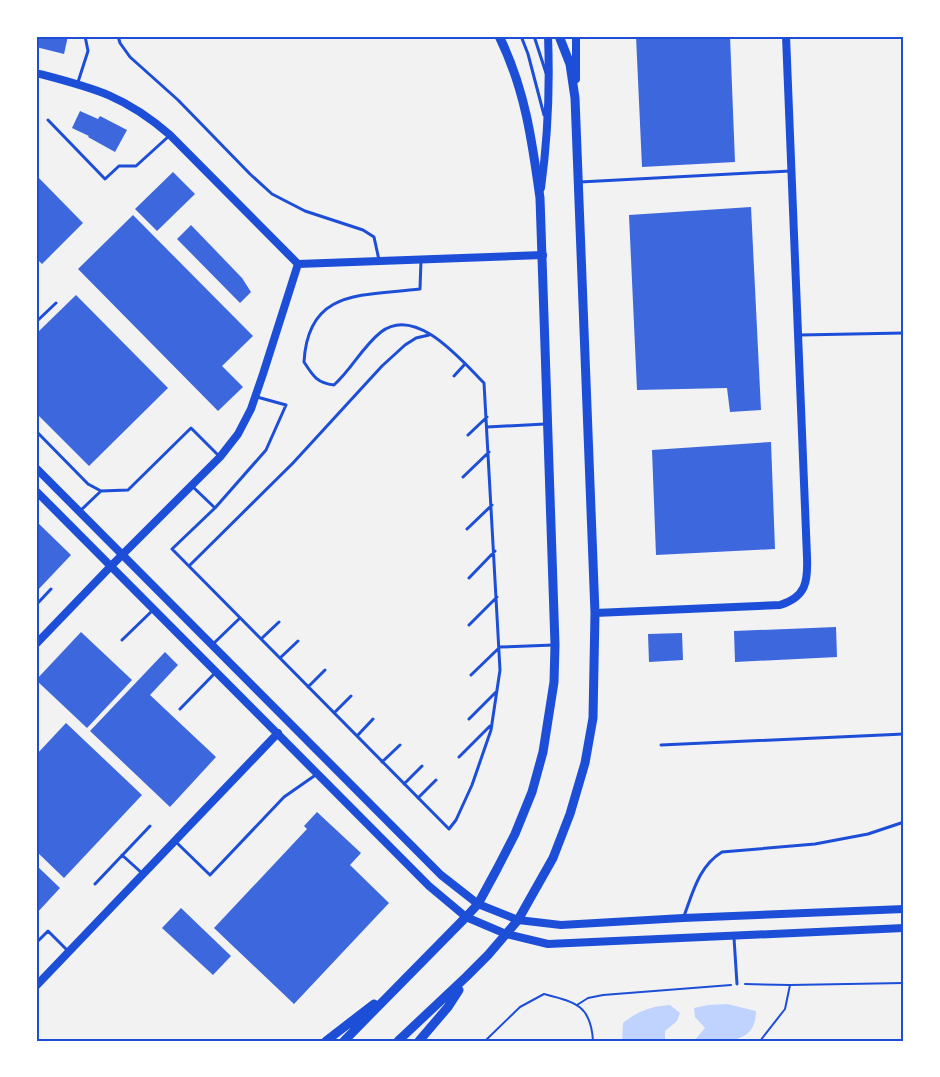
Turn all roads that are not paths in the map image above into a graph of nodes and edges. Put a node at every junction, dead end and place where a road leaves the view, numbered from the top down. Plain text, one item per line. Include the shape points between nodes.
1 (85, 36) edge
2 (118, 36) edge
3 (499, 36) edge
4 (520, 36) edge
5 (534, 36) edge
6 (548, 36) edge
7 (559, 36) edge
8 (576, 36) edge
9 (786, 36) edge
10 (36, 73) edge
11 (78, 84) junction
12 (550, 86) junction
13 (575, 98) junction
14 (48, 120) dead end
15 (547, 126) junction
16 (170, 135) junction
17 (791, 171) junction
18 (578, 182) junction
19 (540, 198) junction
20 (543, 255) junction
21 (421, 258) junction
22 (379, 260) junction
23 (298, 264) junction
24 (56, 303) dead end
25 (36, 322) edge
26 (904, 333) edge
27 (431, 335) junction
28 (798, 335) junction
29 (465, 364) junction
30 (454, 376) dead end
31 (255, 396) junction
32 (486, 417) junction
33 (548, 424) junction
34 (487, 427) junction
35 (36, 431) edge
36 (468, 435) dead end
37 (489, 452) junction
38 (220, 457) junction
39 (36, 468) edge
40 (463, 477) dead end
41 (192, 485) junction
42 (36, 490) edge
43 (101, 491) junction
44 (492, 505) junction
45 (215, 508) junction
46 (80, 512) junction
47 (467, 530) dead end
48 (495, 551) junction
49 (122, 555) junction
50 (111, 566) junction
51 (189, 566) junction
52 (468, 578) dead end
53 (51, 589) dead end
54 (497, 597) junction
55 (36, 605) edge
56 (154, 609) junction
57 (595, 613) junction
58 (240, 618) junction
59 (279, 622) dead end
60 (469, 625) dead end
61 (261, 639) junction
62 (122, 640) dead end
63 (298, 641) dead end
64 (213, 644) junction
65 (36, 645) edge
66 (555, 645) junction
67 (500, 647) junction
68 (280, 658) junction
69 (325, 670) dead end
70 (216, 671) junction
71 (471, 675) dead end
72 (308, 687) junction
73 (497, 691) junction
74 (351, 696) dead end
75 (180, 709) dead end
76 (334, 713) junction
77 (373, 719) dead end
78 (469, 719) dead end
79 (491, 725) junction
80 (278, 733) junction
81 (904, 734) edge
82 (357, 736) junction
83 (400, 745) dead end
84 (661, 745) dead end
85 (459, 757) dead end
86 (382, 762) junction
87 (422, 766) dead end
88 (319, 773) junction
89 (435, 780) dead end
90 (404, 784) junction
91 (418, 798) junction
92 (904, 822) edge
93 (150, 826) dead end
94 (175, 840) junction
95 (122, 855) junction
96 (143, 874) junction
97 (95, 884) dead end
98 (478, 903) junction
99 (904, 909) edge
100 (466, 916) junction
101 (683, 918) junction
102 (518, 920) junction
103 (904, 928) edge
104 (506, 934) junction
105 (734, 935) junction
106 (36, 943) edge
107 (69, 952) junction
108 (466, 977) junction
109 (402, 982) junction
110 (737, 984) road end
111 (36, 986) edge
112 (326, 1041) edge
113 (344, 1041) edge
114 (398, 1041) edge
115 (419, 1041) edge

1 - 11 lane via 88,51
2 - 22 lane via 130,57 272,194 305,211 363,230 374,237
3 - 19 main road via 520,86
4 - 15 lane
5 - 12 lane
6 - 12 street
7 - 13 main road via 570,64
8 - 13 street
9 - 17 street
10 - 11 street
11 - 16 street via 125,102
12 - 15 street
13 - 18 main road
14 - 16 lane via 105,179 119,166 136,166
15 - 19 street
16 - 23 street
17 - 18 lane
17 - 28 street
18 - 57 main road
19 - 20 main road
20 - 21 street
20 - 33 main road
21 - 22 street
21 - 27 lane via 420,289 351,296 318,316 308,333 304,362 313,378 334,385 375,338 392,326 412,326
22 - 23 street
23 - 31 street
24 - 25 lane
26 - 28 lane
27 - 29 lane
27 - 51 lane via 416,338 382,366 293,463
28 - 57 street via 807,575 799,595 780,605
29 - 30 lane
29 - 32 lane via 484,383
31 - 38 street via 238,435
31 - 45 lane via 286,405 266,450
32 - 34 lane
32 - 36 lane
33 - 34 lane
33 - 66 main road
34 - 37 lane
35 - 43 lane via 88,484
37 - 40 lane
37 - 44 lane
38 - 41 street
38 - 43 lane via 191,428 128,490
39 - 46 street
41 - 45 lane
41 - 49 street
42 - 50 street
43 - 46 lane
44 - 47 lane
44 - 48 lane
45 - 51 lane via 172,549
46 - 49 street
48 - 52 lane
48 - 54 lane
49 - 50 street
49 - 64 street
50 - 56 street
50 - 65 street
51 - 58 lane
53 - 55 lane
54 - 60 lane
54 - 67 lane
56 - 62 lane
56 - 70 street
57 - 102 main road via 593,718 585,764 553,858
58 - 61 lane
58 - 64 lane
59 - 61 lane
61 - 68 lane
63 - 68 lane
64 - 98 street via 441,875
66 - 67 lane
66 - 98 main road via 551,711 532,792 515,834
67 - 71 lane
67 - 73 lane
68 - 72 lane
69 - 72 lane
70 - 75 lane
70 - 80 street
72 - 76 lane
73 - 78 lane
73 - 79 lane
74 - 76 lane
76 - 82 lane
77 - 82 lane
79 - 85 lane
79 - 91 lane via 472,785 449,829
80 - 88 street
80 - 94 street
81 - 84 lane
82 - 86 lane
83 - 86 lane
86 - 90 lane
87 - 90 lane
88 - 94 lane via 284,797 210,875
88 - 100 street via 429,886
89 - 91 lane
90 - 91 lane
92 - 101 lane via 868,834 815,844 722,852 702,872
93 - 95 lane
94 - 96 street
95 - 96 lane
95 - 97 lane
96 - 107 street
98 - 100 main road
98 - 102 street
99 - 101 street
100 - 104 street
100 - 109 main road
101 - 102 street via 561,925
102 - 104 main road
103 - 105 street
104 - 105 street via 548,944
104 - 108 main road
105 - 110 lane
106 - 107 lane via 48,931
107 - 111 street
108 - 114 main road
108 - 115 main road via 448,1007
109 - 112 main road
109 - 113 main road

